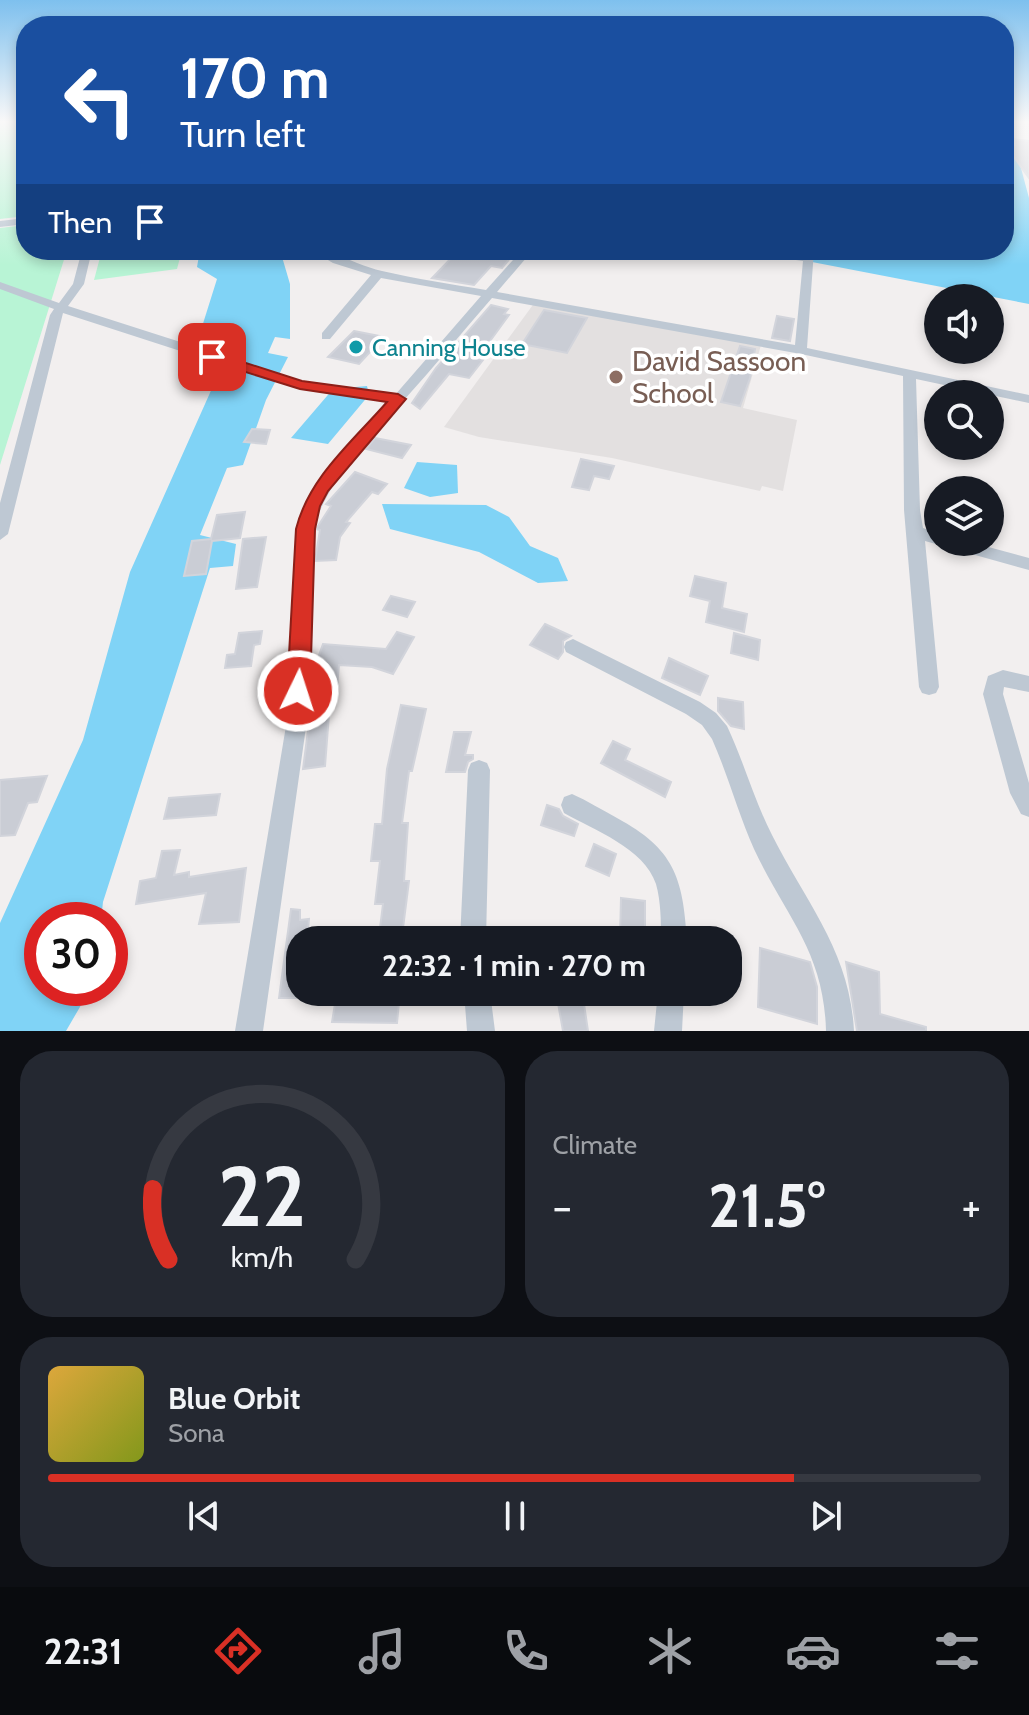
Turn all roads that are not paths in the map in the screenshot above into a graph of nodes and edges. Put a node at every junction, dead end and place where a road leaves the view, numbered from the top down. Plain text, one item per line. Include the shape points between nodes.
1 (84, 260) edge
2 (335, 260) edge
3 (519, 260) edge
4 (808, 260) edge
5 (378, 274) junction
6 (0, 285) edge
7 (490, 292) junction
8 (66, 310) junction
9 (326, 336) dead end
10 (801, 350) junction
11 (909, 375) junction
12 (398, 399) junction
13 (1029, 399) edge
14 (916, 532) junction
15 (0, 534) edge
16 (924, 535) edge
17 (999, 556) edge
18 (1029, 564) edge
19 (573, 647) dead end
20 (1029, 684) edge
21 (929, 687) dead end
22 (479, 770) dead end
23 (572, 805) dead end
24 (1029, 806) edge
25 (473, 926) edge
26 (674, 926) edge
27 (478, 1006) edge
28 (670, 1006) edge
29 (249, 1031) edge
30 (481, 1031) edge
31 (668, 1031) edge
32 (840, 1031) edge

1 - 8 street
2 - 5 street
3 - 7 street
4 - 10 street
5 - 7 street
5 - 9 street
6 - 8 street
7 - 10 street
7 - 12 street
8 - 12 street via 309,387
8 - 15 street
10 - 11 street
11 - 13 street
11 - 14 street
12 - 29 street via 320,488 305,529 297,720
14 - 16 street
14 - 21 street
17 - 18 street
19 - 32 street via 693,708 720,733 767,850 829,961 841,1004
20 - 24 street via 1003,678 995,682 993,694
22 - 25 street
23 - 26 street via 642,846 661,864 669,882
27 - 30 street
28 - 31 street

